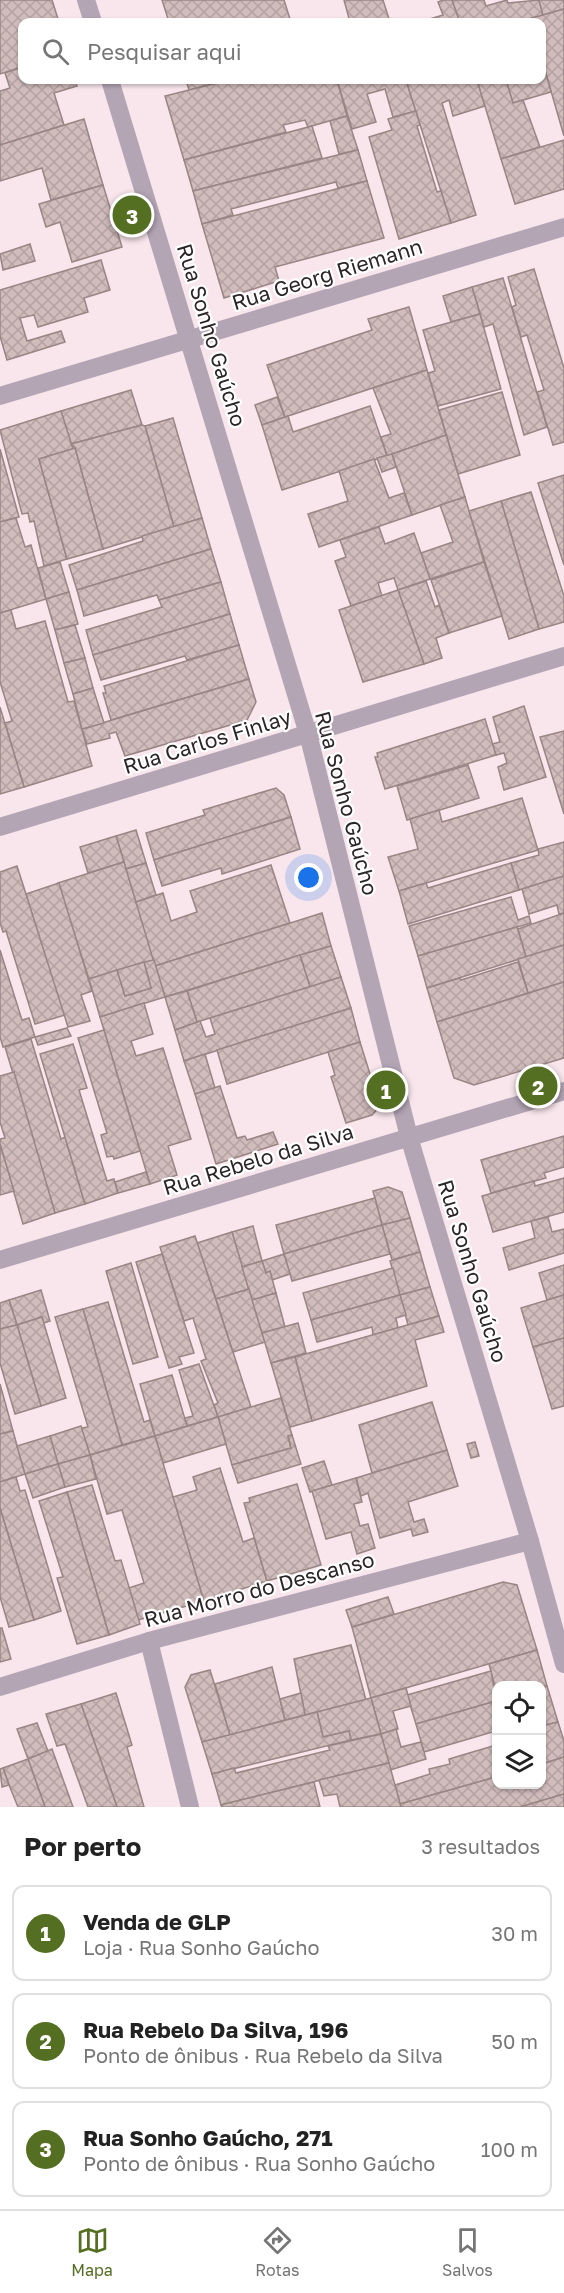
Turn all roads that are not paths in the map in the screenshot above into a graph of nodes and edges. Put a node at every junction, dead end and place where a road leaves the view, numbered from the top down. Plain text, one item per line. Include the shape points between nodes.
1 (86, 0) edge
2 (92, 18) edge
3 (111, 84) edge
4 (564, 227) edge
5 (189, 339) junction
6 (0, 396) edge
7 (564, 656) edge
8 (308, 734) junction
9 (0, 827) edge
10 (564, 1091) edge
11 (409, 1137) junction
12 (0, 1260) edge
13 (530, 1540) junction
14 (149, 1641) junction
15 (564, 1664) edge
16 (0, 1687) edge
17 (190, 1807) edge

1 - 2 street
3 - 5 street, Rua Sonho Gaúcho
4 - 5 street, Rua Georg Riemann
5 - 6 street, Rua Georg Riemann
5 - 8 street, Rua Sonho Gaúcho
7 - 8 street, Rua Carlos Finlay
8 - 9 street, Rua Carlos Finlay
8 - 11 street, Rua Sonho Gaúcho
10 - 11 street, Rua Rebelo da Silva
11 - 12 street, Rua Rebelo da Silva
11 - 13 street, Rua Sonho Gaúcho
13 - 14 street, Rua Morro do Descanso
13 - 15 street, Rua Sonho Gaúcho
14 - 16 street, Rua Morro do Descanso
14 - 17 street

